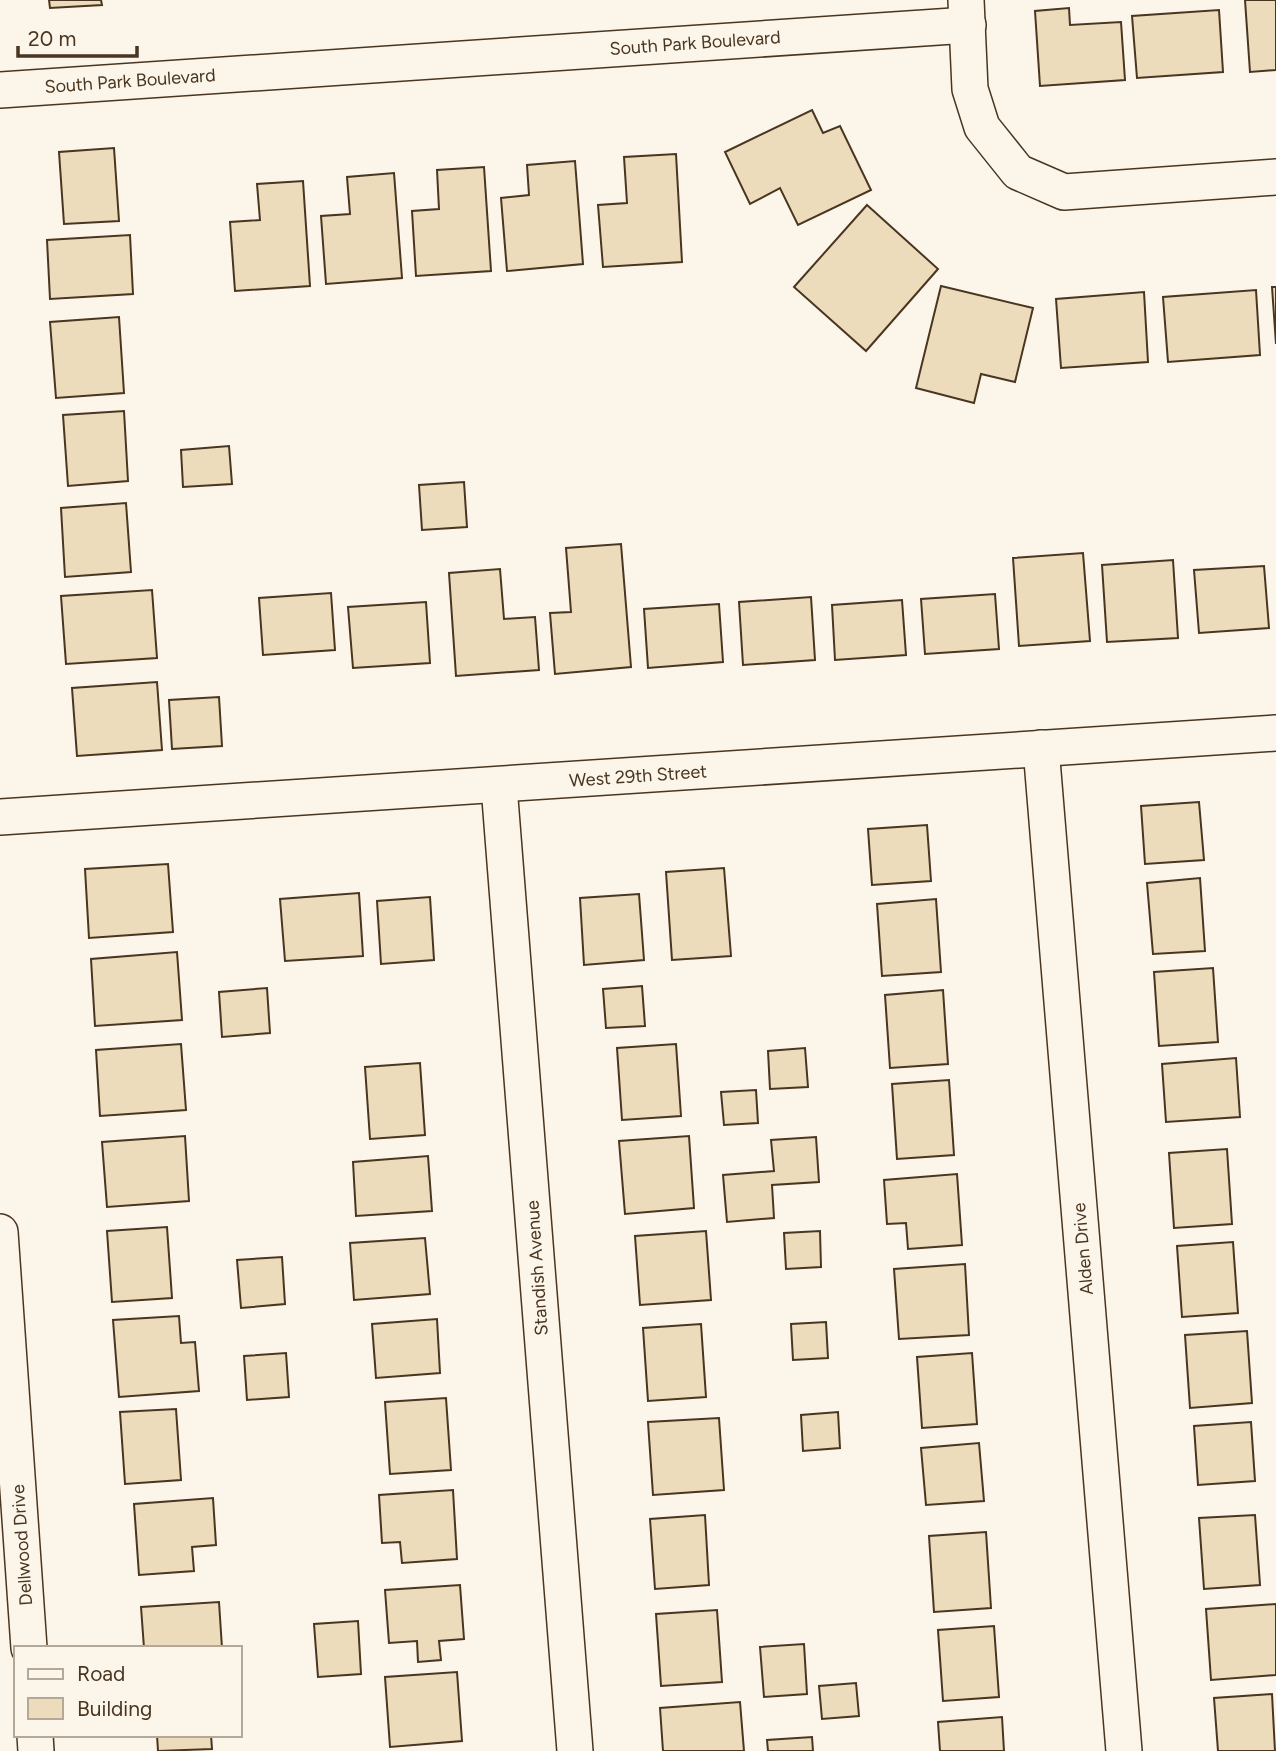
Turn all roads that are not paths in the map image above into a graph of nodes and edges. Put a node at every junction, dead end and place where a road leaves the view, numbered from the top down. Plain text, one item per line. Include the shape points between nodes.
1 (967, 12) edge
2 (0, 90) edge
3 (1276, 177) edge
4 (1276, 733) edge
5 (1041, 748) junction
6 (499, 786) junction
7 (0, 817) edge
8 (0, 1232) edge
9 (29, 1646) edge
10 (575, 1751) edge
11 (1124, 1751) edge

1 - 2 street, South Park Boulevard
1 - 3 street, South Park Boulevard via 970,89 982,127 1018,172 1064,192
4 - 5 street, West 29th Street
5 - 6 street, West 29th Street
5 - 11 street, Alden Drive
6 - 7 street, West 29th Street
6 - 10 street, Standish Avenue
8 - 9 street, Dellwood Drive

